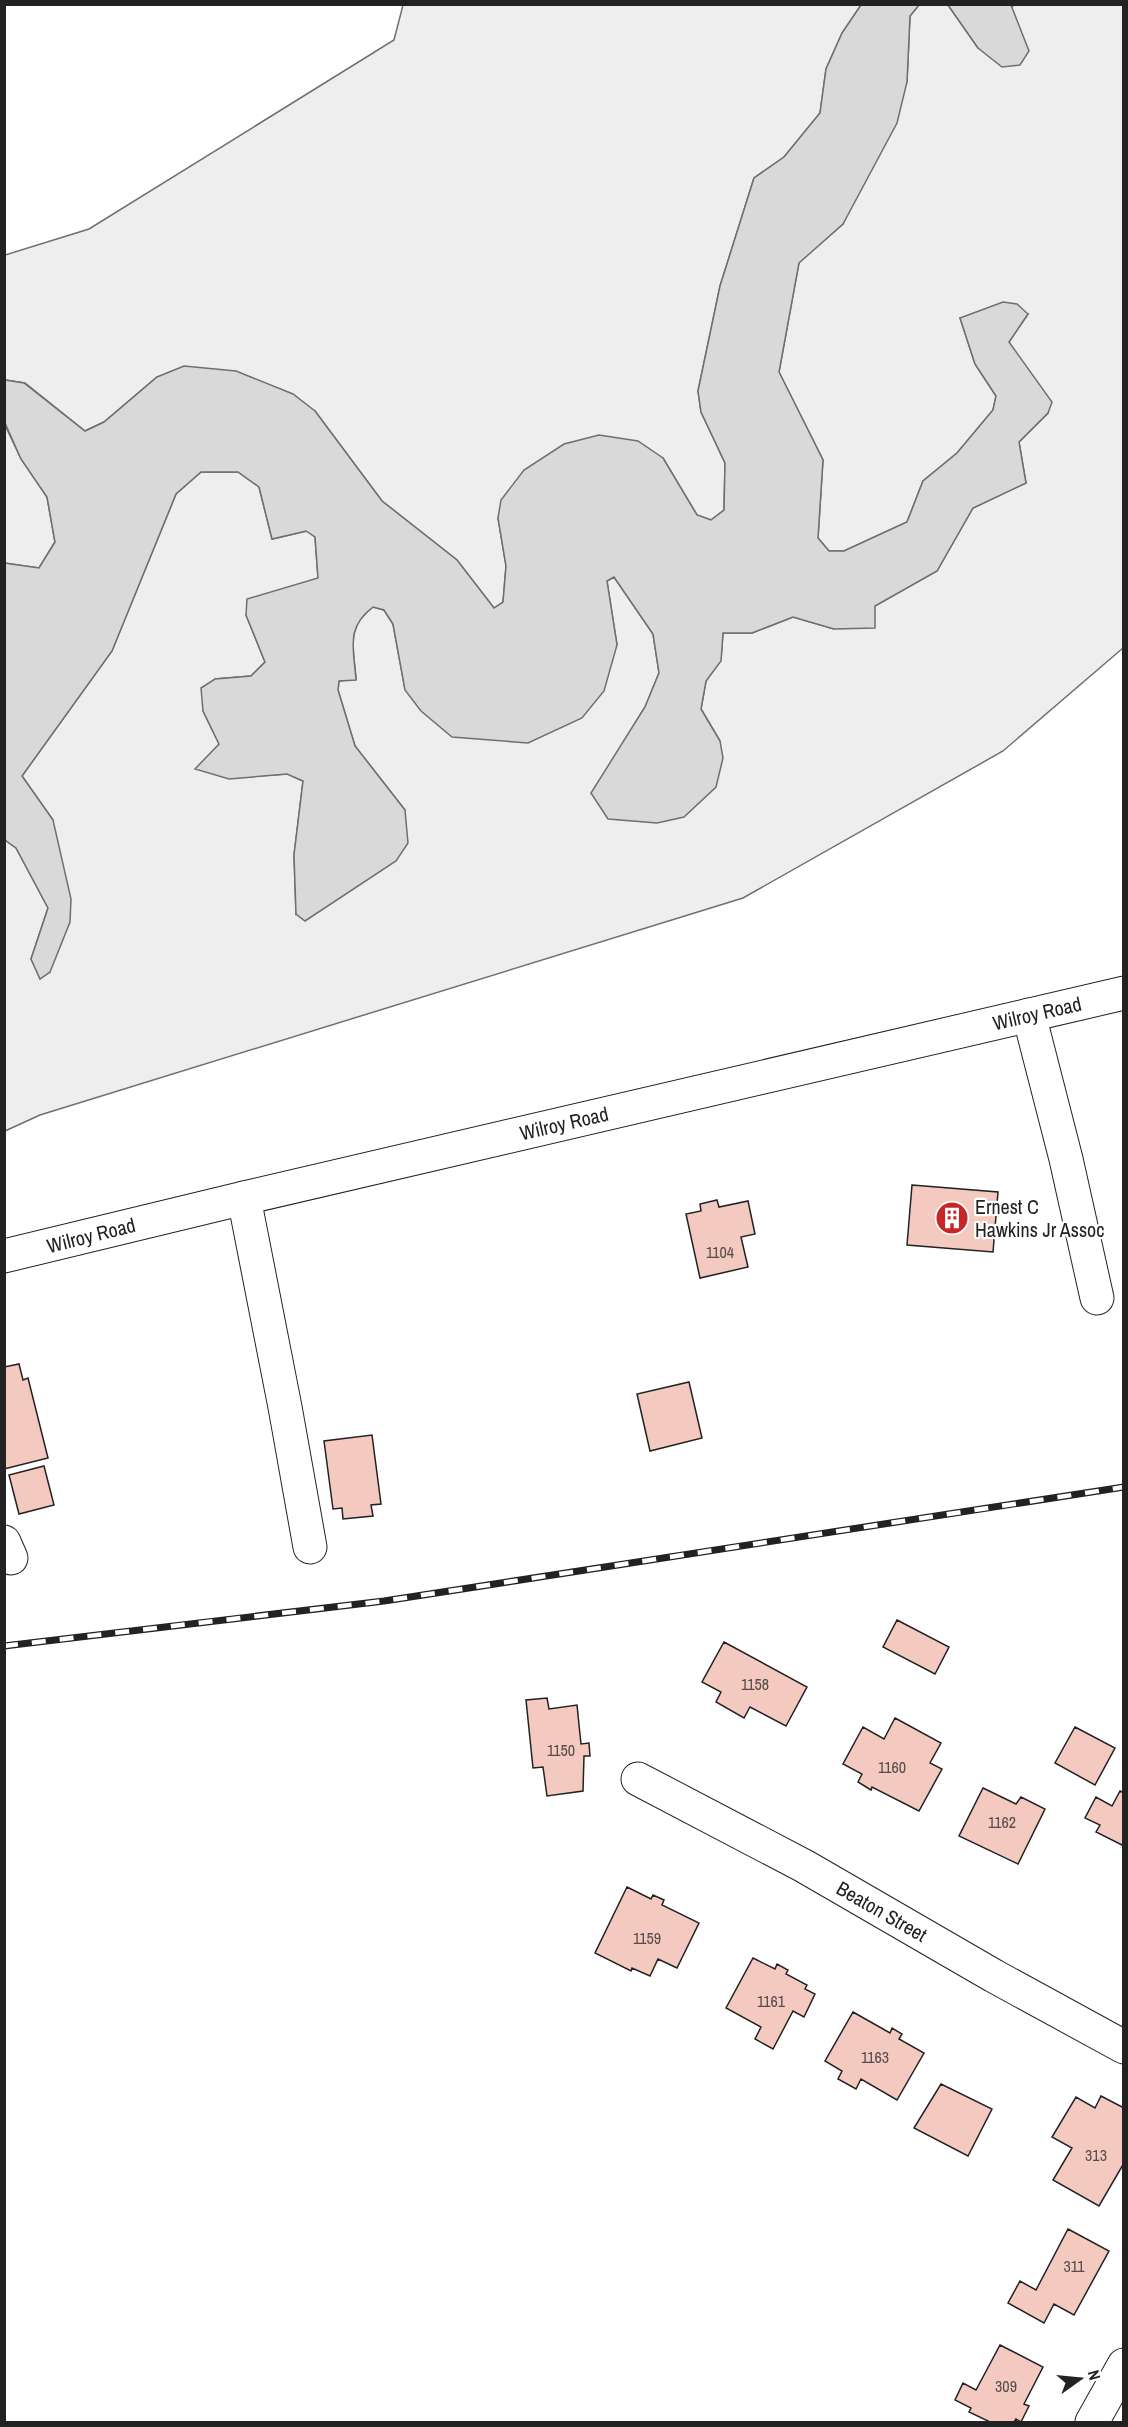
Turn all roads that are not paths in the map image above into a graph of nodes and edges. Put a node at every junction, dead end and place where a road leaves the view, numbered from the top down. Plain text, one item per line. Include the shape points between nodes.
1 (1124, 993) edge
2 (1029, 1015) junction
3 (244, 1198) junction
4 (4, 1257) edge
5 (1097, 1298) dead end
6 (310, 1547) dead end
7 (638, 1779) dead end
8 (1124, 2047) edge
9 (1124, 2365) edge
10 (1092, 2422) edge

1 - 2 main road, Wilroy Road
2 - 3 main road, Wilroy Road
2 - 5 main road
3 - 4 main road, Wilroy Road
3 - 6 main road
7 - 8 main road, Beaton Street via 804,1866
9 - 10 main road

